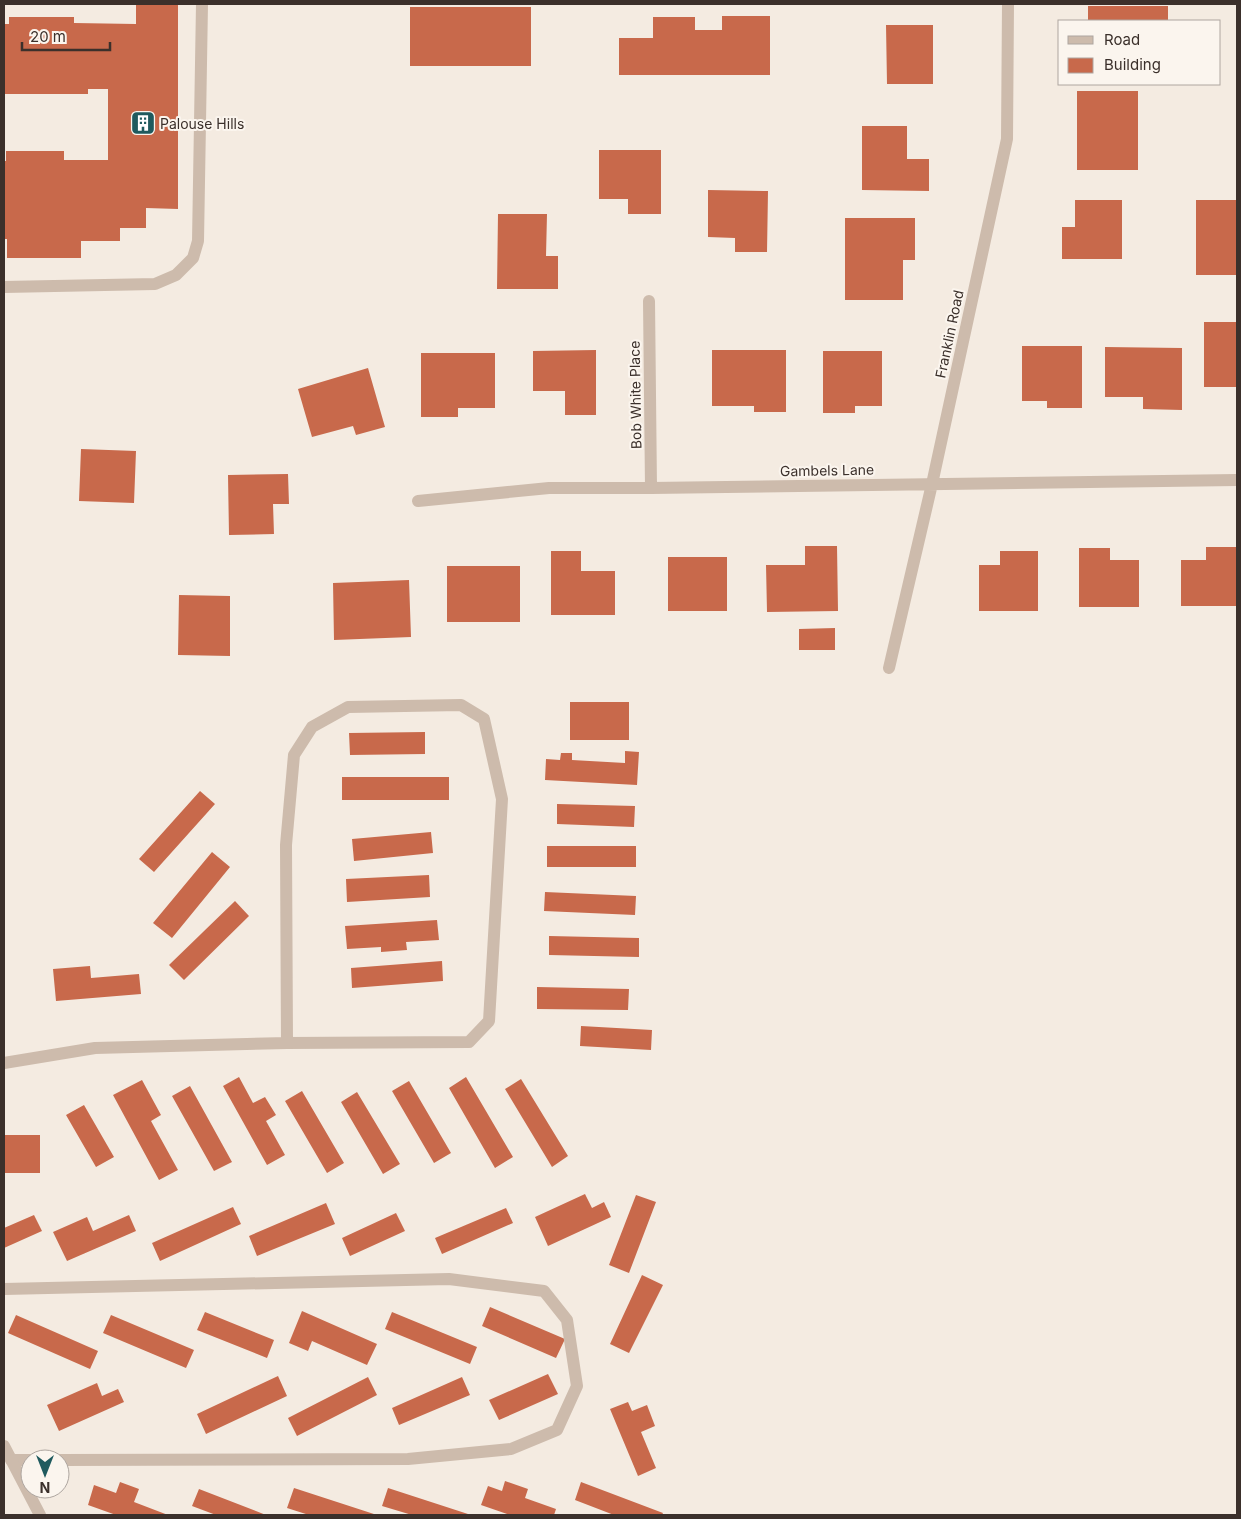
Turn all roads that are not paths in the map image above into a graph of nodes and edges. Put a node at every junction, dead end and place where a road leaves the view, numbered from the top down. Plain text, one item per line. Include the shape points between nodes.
1 (202, 4) edge
2 (1008, 4) edge
3 (4, 287) edge
4 (649, 301) dead end
5 (1237, 480) edge
6 (932, 484) junction
7 (651, 488) junction
8 (418, 501) dead end
9 (889, 668) dead end
10 (287, 1043) junction
11 (4, 1063) edge
12 (4, 1289) edge
13 (4, 1446) edge
14 (11, 1460) junction
15 (20, 1460) edge
16 (70, 1460) edge
17 (40, 1515) edge

1 - 3 street via 198,241 193,258 176,275 155,284
2 - 6 street, Franklin Road via 1007,139
4 - 7 street, Bob White Place
5 - 6 street, Gambels Lane
6 - 7 street, Gambels Lane
6 - 9 street, Franklin Road
7 - 8 street, Gambels Lane via 549,488
10 - 10 street via 469,1042 489,1021 502,799 484,719 461,705 348,707 312,727 294,755 286,845
10 - 11 street via 95,1048
12 - 16 street via 448,1279 544,1291 567,1320 577,1386 556,1430 511,1449 408,1460
13 - 14 street
14 - 15 street
14 - 17 street

